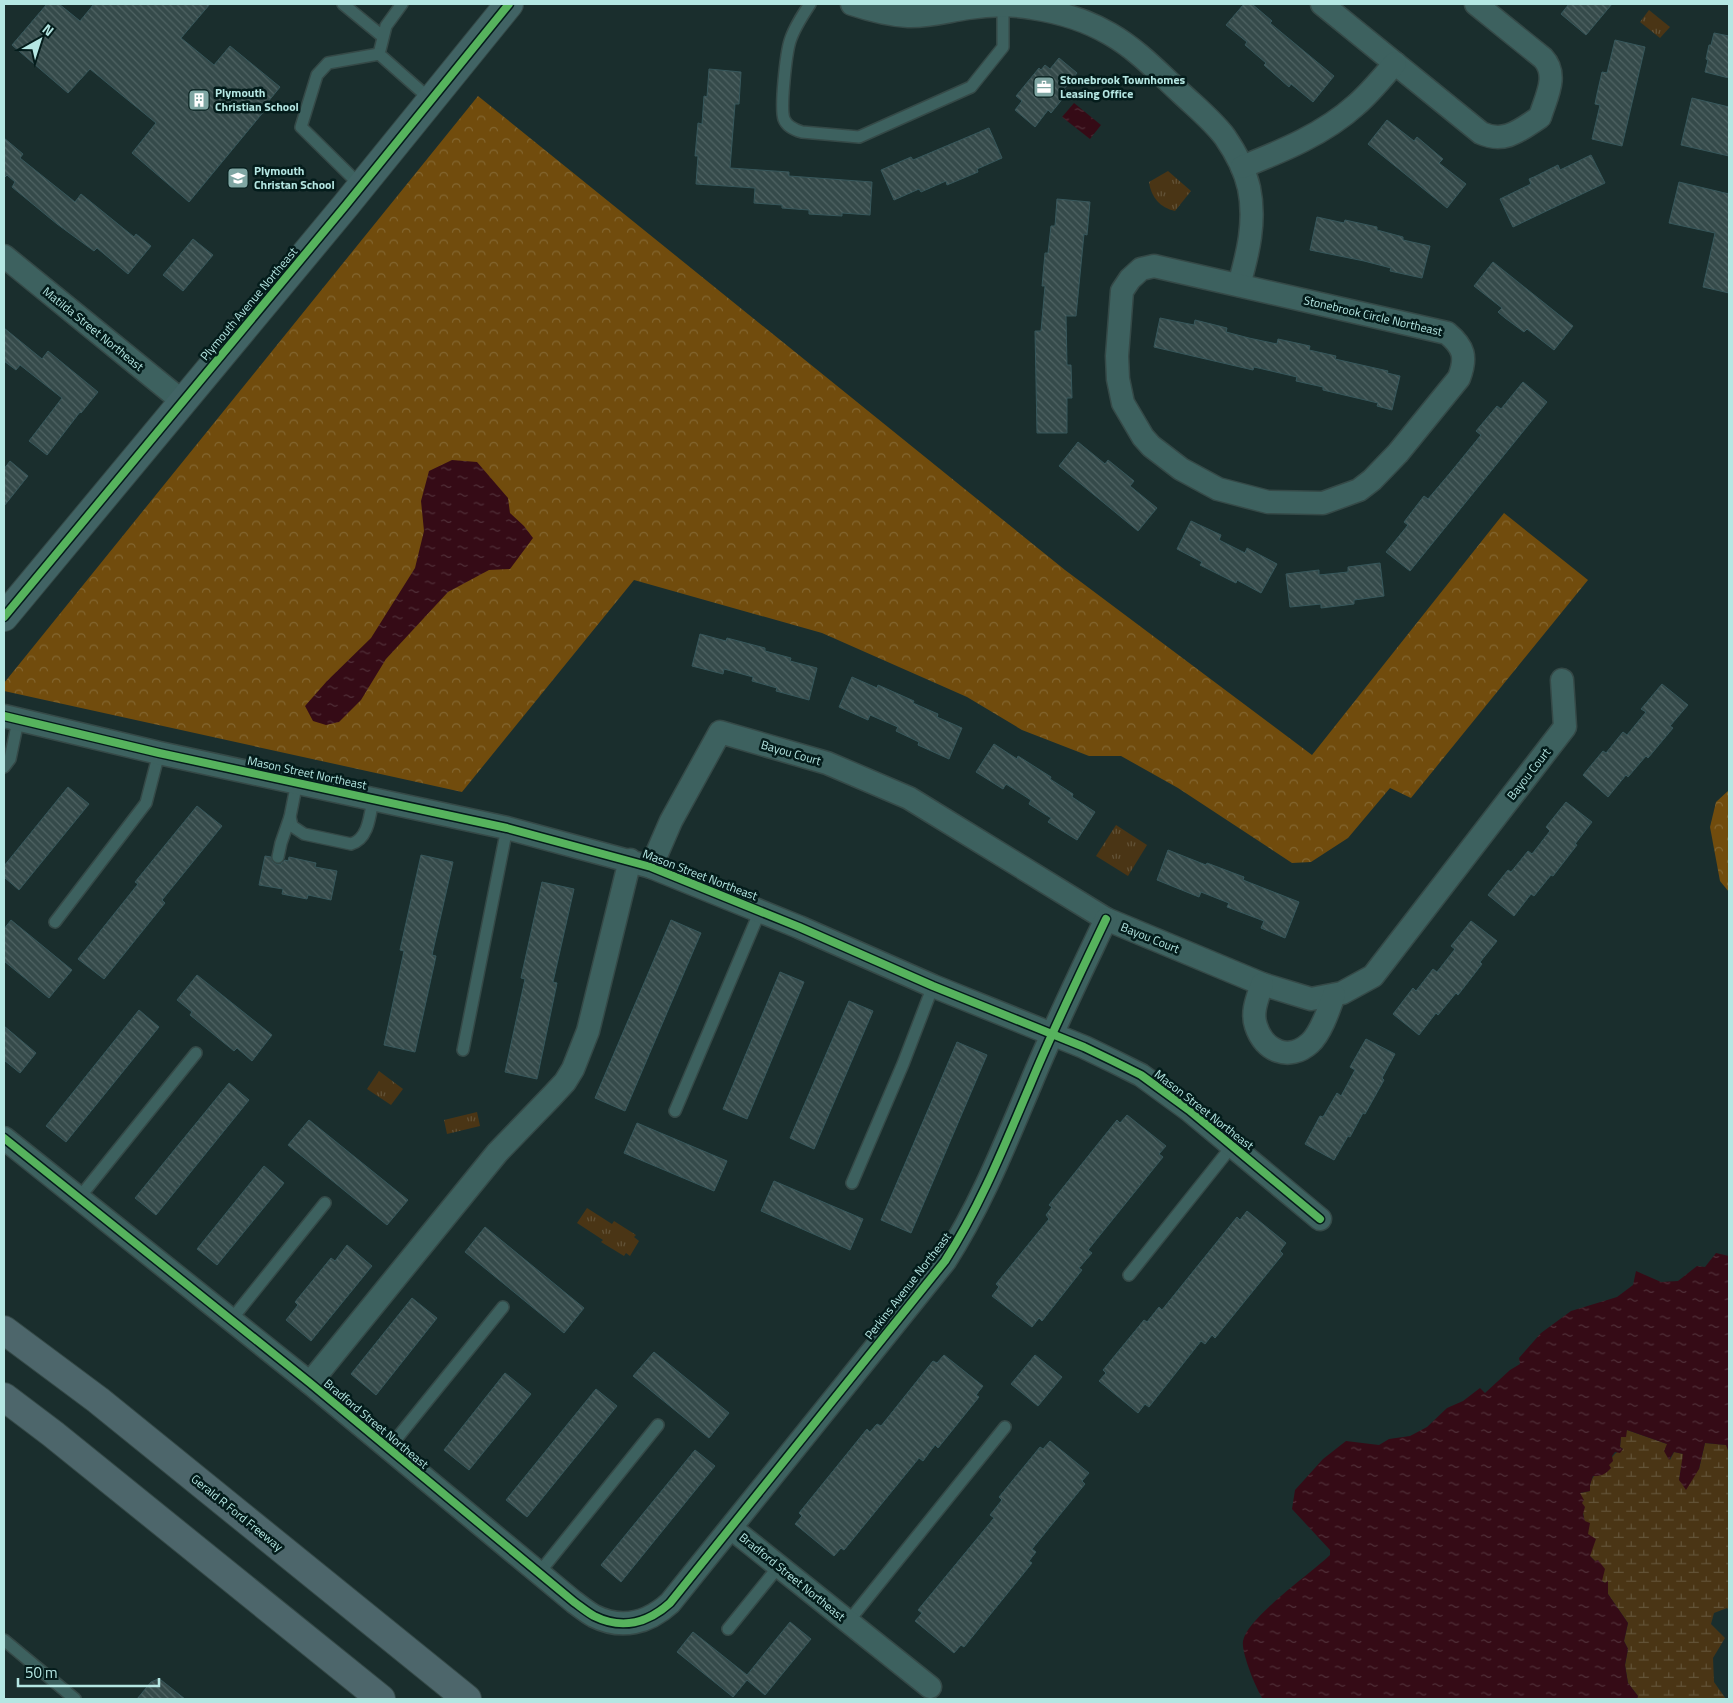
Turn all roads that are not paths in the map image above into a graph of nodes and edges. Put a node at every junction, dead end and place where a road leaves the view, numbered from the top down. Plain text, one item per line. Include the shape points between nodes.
1 (343, 4) edge
2 (402, 4) edge
3 (509, 4) edge
4 (810, 4) edge
5 (852, 4) edge
6 (1322, 4) edge
7 (1476, 4) edge
8 (1003, 5) junction
9 (1061, 8) edge
10 (382, 36) junction
11 (379, 54) junction
12 (1395, 63) junction
13 (431, 100) junction
14 (1242, 167) junction
15 (361, 186) junction
16 (4, 256) edge
17 (1240, 285) junction
18 (182, 401) junction
19 (4, 617) edge
20 (1562, 680) dead end
21 (11, 718) edge
22 (159, 753) junction
23 (4, 767) edge
24 (297, 782) junction
25 (373, 799) junction
26 (290, 817) junction
27 (507, 828) junction
28 (278, 857) dead end
29 (641, 864) junction
30 (760, 911) junction
31 (1106, 920) junction
32 (55, 922) dead end
33 (1262, 984) junction
34 (933, 986) junction
35 (1334, 995) junction
36 (1052, 1034) junction
37 (463, 1050) dead end
38 (196, 1053) dead end
39 (675, 1111) dead end
40 (4, 1138) edge
41 (1232, 1146) junction
42 (852, 1183) dead end
43 (79, 1198) junction
44 (325, 1202) dead end
45 (1320, 1219) dead end
46 (1129, 1275) dead end
47 (503, 1307) dead end
48 (231, 1320) junction
49 (4, 1330) edge
50 (310, 1383) junction
51 (4, 1397) edge
52 (658, 1425) dead end
53 (1005, 1427) dead end
54 (389, 1448) junction
55 (731, 1528) junction
56 (779, 1566) junction
57 (539, 1573) junction
58 (848, 1622) junction
59 (728, 1629) dead end
60 (4, 1640) edge
61 (930, 1687) dead end
62 (75, 1699) edge
63 (381, 1699) edge
64 (467, 1699) edge

1 - 10 lane
2 - 10 lane
3 - 13 main road, Plymouth Avenue Northeast
4 - 8 lane via 789,43 783,92 784,119 794,130 802,132 859,137 970,87 1003,47
5 - 8 street via 908,16
6 - 12 street
7 - 12 street via 1548,63 1552,77 1540,117 1508,136 1490,137
8 - 9 street
9 - 14 street via 1139,53 1204,114 1224,137
10 - 11 lane
11 - 13 lane
11 - 15 lane via 328,63 316,75 301,127
12 - 14 street via 1358,104 1336,122
13 - 15 main road, Plymouth Avenue Northeast
14 - 17 street via 1252,205 1252,222
15 - 18 main road, Plymouth Avenue Northeast
16 - 18 street, Matilda Street Northeast
17 - 17 street, Stonebrook Circle Northeast via 1447,333 1463,352 1464,365 1459,378 1398,453 1359,490 1323,503 1268,502 1218,489 1181,469 1151,446 1124,402 1117,356 1122,291 1141,269 1154,266
18 - 19 main road, Plymouth Avenue Northeast
20 - 35 street, Bayou Court via 1565,727 1373,976
21 - 22 street, Mason Street Northeast
21 - 23 lane via 11,754
22 - 24 street, Mason Street Northeast
22 - 32 lane via 146,803
24 - 25 street, Mason Street Northeast
24 - 26 lane
25 - 26 lane via 365,831 351,844 304,834 292,826
25 - 27 street, Mason Street Northeast
26 - 28 lane
27 - 29 street, Mason Street Northeast
27 - 37 lane
29 - 30 street, Mason Street Northeast
29 - 31 street, Bayou Court via 671,821 720,732 827,763 909,798
29 - 50 street via 588,1031 565,1082 497,1153
30 - 34 street, Mason Street Northeast
30 - 39 lane
31 - 33 street, Bayou Court
31 - 36 street, Perkins Avenue Northeast
33 - 35 street, Bayou Court via 1311,999
33 - 35 street via 1254,1011 1255,1026 1266,1045 1280,1052 1296,1053 1311,1042
34 - 36 street, Mason Street Northeast
34 - 42 lane
36 - 41 street, Mason Street Northeast via 1141,1075
36 - 55 street, Perkins Avenue Northeast via 964,1231 938,1269
38 - 43 lane
40 - 43 street, Bradford Street Northeast
41 - 45 street, Mason Street Northeast
41 - 46 lane
43 - 48 street, Bradford Street Northeast
44 - 48 lane
47 - 54 lane
48 - 50 street, Bradford Street Northeast
49 - 64 highway, Gerald R Ford Freeway via 98,1400
50 - 54 street, Bradford Street Northeast
51 - 63 highway
52 - 57 lane
53 - 58 lane
54 - 57 street, Bradford Street Northeast
55 - 56 street, Bradford Street Northeast
55 - 57 street, Bradford Street Northeast via 670,1603 658,1614 644,1620 626,1624 594,1616
56 - 58 street, Bradford Street Northeast
56 - 59 lane
58 - 61 street, Bradford Street Northeast
60 - 62 lane

